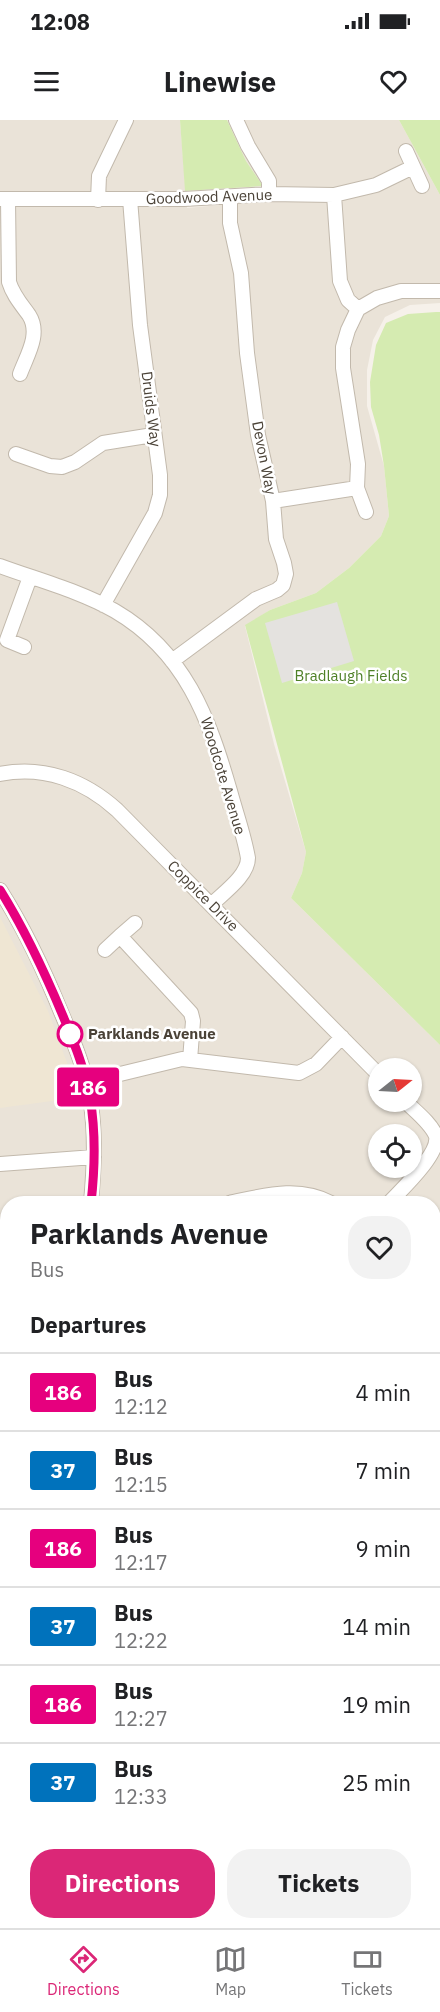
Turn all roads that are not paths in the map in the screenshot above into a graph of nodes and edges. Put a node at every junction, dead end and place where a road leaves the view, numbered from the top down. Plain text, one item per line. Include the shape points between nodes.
1 (126, 120) edge
2 (236, 120) edge
3 (406, 151) dead end
4 (413, 167) junction
5 (422, 186) dead end
6 (269, 194) junction
7 (334, 195) junction
8 (230, 197) junction
9 (130, 199) junction
10 (4, 200) edge
11 (98, 200) junction
12 (440, 291) edge
13 (358, 309) junction
14 (20, 374) dead end
15 (153, 435) junction
16 (16, 454) dead end
17 (357, 488) junction
18 (273, 501) junction
19 (366, 512) dead end
20 (0, 566) edge
21 (30, 577) junction
22 (103, 605) junction
23 (3, 639) edge
24 (24, 647) dead end
25 (172, 661) junction
26 (0, 774) edge
27 (0, 890) edge
28 (211, 905) junction
29 (135, 923) dead end
30 (120, 936) junction
31 (105, 951) dead end
32 (342, 1037) junction
33 (190, 1060) junction
34 (368, 1064) edge
35 (87, 1082) junction
36 (415, 1112) edge
37 (94, 1157) junction
38 (0, 1164) edge
39 (91, 1196) edge
40 (269, 1196) edge
41 (313, 1196) edge
42 (395, 1196) edge

1 - 11 street via 100,171
2 - 6 street via 269,181
3 - 4 street
4 - 5 street
4 - 7 street, Goodwood Avenue via 376,185
6 - 7 street, Goodwood Avenue
6 - 8 street, Goodwood Avenue
7 - 13 street via 340,281 348,300
8 - 9 street, Goodwood Avenue
8 - 18 street, Devon Way via 230,223 241,273 258,435
9 - 11 street, Goodwood Avenue
9 - 15 street, Druids Way
10 - 11 street, Goodwood Avenue
10 - 14 street via 9,282 34,329
12 - 13 street via 401,291
13 - 17 street via 343,347 358,464
15 - 16 street via 103,443 62,467
15 - 22 street, Druids Way via 160,475 158,504
17 - 18 street
17 - 19 street
18 - 25 street, Devon Way via 276,539 286,574 283,585 256,599
20 - 21 street, Woodcote Avenue
21 - 22 street, Woodcote Avenue
21 - 23 street
22 - 25 street, Woodcote Avenue via 136,626
23 - 24 street
25 - 28 street, Woodcote Avenue via 196,696 207,721 248,858 241,875
26 - 28 street, Coppice Drive via 44,773 80,783 100,795
27 - 35 street via 48,982
28 - 32 street, Coppice Drive
29 - 30 street
30 - 31 street
30 - 33 street via 191,1013
32 - 33 street via 316,1064 299,1073
32 - 34 street, Coppice Drive
33 - 35 street via 173,1060
35 - 37 street
36 - 42 street via 437,1137 437,1147
37 - 38 street
37 - 39 street
40 - 41 street via 292,1192

